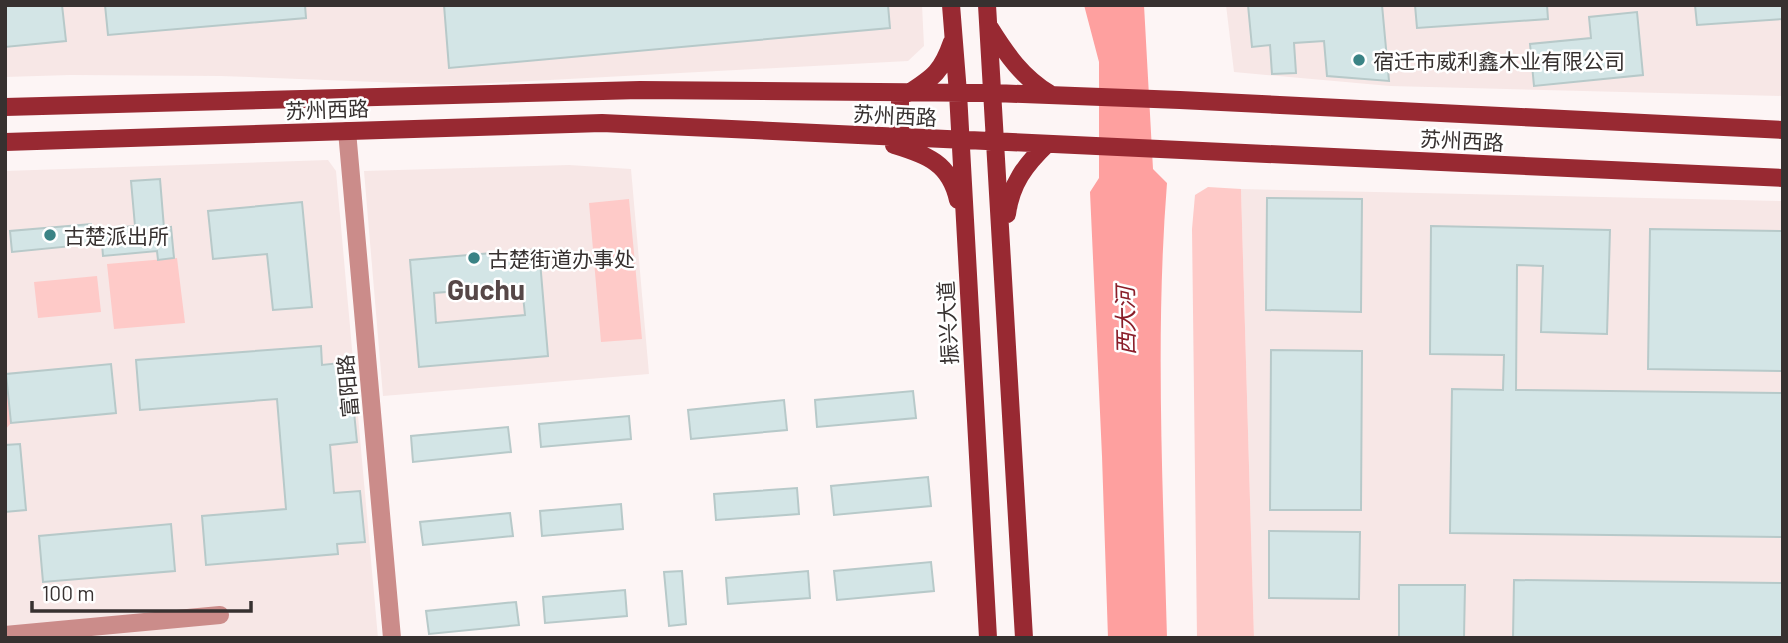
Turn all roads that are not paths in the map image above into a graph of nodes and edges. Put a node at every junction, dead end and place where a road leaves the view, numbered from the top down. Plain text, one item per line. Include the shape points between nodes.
1 (951, 5) edge
2 (987, 5) edge
3 (989, 26) junction
4 (954, 39) junction
5 (905, 93) junction
6 (958, 93) junction
7 (994, 93) junction
8 (1059, 95) junction
9 (5, 107) edge
10 (1783, 130) edge
11 (347, 131) junction
12 (867, 136) junction
13 (900, 138) junction
14 (960, 141) junction
15 (5, 142) edge
16 (996, 143) junction
17 (1055, 145) junction
18 (1783, 178) edge
19 (965, 233) junction
20 (1002, 249) junction
21 (220, 615) dead end
22 (5, 635) edge
23 (392, 638) edge
24 (988, 638) edge
25 (1024, 638) edge

1 - 4 main road, 振兴大道
2 - 3 main road
3 - 7 main road
3 - 8 main road via 1019,71 1033,84
4 - 5 main road via 935,76
4 - 6 main road, 振兴大道
5 - 6 main road, 苏州西路
5 - 9 main road, 苏州西路 via 640,90
5 - 13 main road
6 - 7 main road, 苏州西路
6 - 14 main road, 振兴大道
7 - 8 main road, 苏州西路
7 - 16 main road
8 - 10 main road, 苏州西路
11 - 12 main road, 苏州西路 via 602,123
11 - 15 main road, 苏州西路
11 - 23 street, 富阳路
12 - 13 main road, 苏州西路
12 - 19 main road via 923,153 939,165 955,187
13 - 14 main road, 苏州西路
14 - 16 main road, 苏州西路
14 - 19 main road, 振兴大道
16 - 17 main road, 苏州西路
16 - 20 main road
17 - 18 main road, 苏州西路
17 - 20 main road via 1030,160 1010,195
19 - 24 main road, 振兴大道
20 - 25 main road
21 - 22 street

